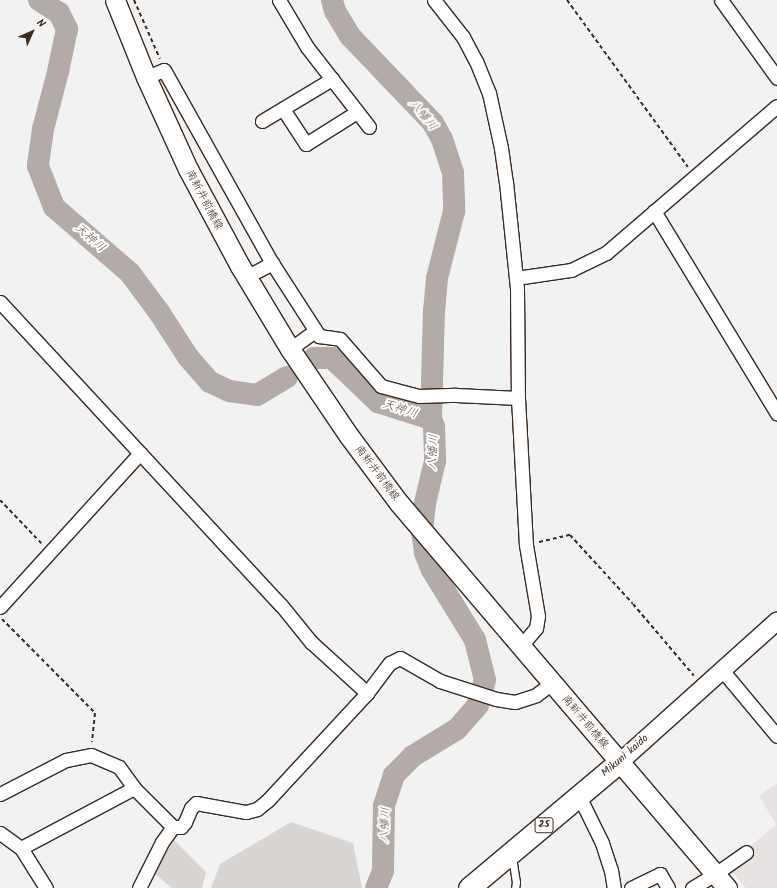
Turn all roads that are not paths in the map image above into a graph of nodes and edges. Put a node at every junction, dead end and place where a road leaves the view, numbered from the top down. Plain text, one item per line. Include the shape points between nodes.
1 (115, 0) edge
2 (279, 0) edge
3 (434, 0) edge
4 (721, 0) edge
5 (146, 77) junction
6 (777, 78) edge
7 (332, 79) junction
8 (777, 106) edge
9 (283, 109) junction
10 (357, 112) junction
11 (262, 121) dead end
12 (369, 127) dead end
13 (654, 211) junction
14 (272, 263) junction
15 (246, 277) junction
16 (516, 278) junction
17 (0, 302) edge
18 (315, 331) junction
19 (290, 349) junction
20 (518, 398) junction
21 (777, 413) edge
22 (140, 453) junction
23 (0, 607) edge
24 (776, 622) edge
25 (521, 646) junction
26 (722, 670) junction
27 (552, 683) junction
28 (367, 693) junction
29 (777, 736) edge
30 (619, 762) junction
31 (134, 788) junction
32 (0, 794) edge
33 (579, 796) junction
34 (173, 827) junction
35 (0, 832) edge
36 (20, 848) junction
37 (511, 852) junction
38 (746, 852) dead end
39 (721, 881) edge
40 (46, 888) edge
41 (139, 888) edge
42 (469, 888) edge
43 (515, 888) edge
44 (614, 888) edge
45 (631, 888) edge
46 (668, 888) edge
47 (692, 888) edge

1 - 5 main road, 南新井前橋線
2 - 7 street via 308,48
3 - 16 street via 463,37 489,93 501,148
4 - 6 street
5 - 14 street via 164,70
5 - 15 main road, 南新井前橋線 via 188,169
7 - 9 street
7 - 10 street
8 - 13 street
9 - 10 street via 306,144
9 - 11 street
10 - 12 street
13 - 16 street via 606,253 572,270
13 - 21 street
14 - 15 street
14 - 18 street
15 - 19 main road, 南新井前橋線
16 - 20 street
17 - 22 street
18 - 19 street
18 - 20 street via 319,336 340,339 381,386 419,396
19 - 25 main road, 南新井前橋線 via 349,436 399,503
20 - 25 street via 526,545 538,616 536,628
22 - 23 street
22 - 28 street via 281,605 311,642
24 - 26 street, Mikuni kaido
25 - 27 main road, 南新井前橋線
26 - 29 street
26 - 30 street, Mikuni kaido
27 - 28 street via 536,695 515,702 496,699 440,681 400,658 390,663
27 - 30 main road, 南新井前橋線
28 - 34 street via 257,809 246,812 196,803 181,827
30 - 33 main road, Mikuni kaido / 25
30 - 39 main road, 南新井前橋線
31 - 32 street via 119,767 91,755 66,760
31 - 34 street
31 - 36 street
33 - 37 main road, Mikuni kaido / 25
33 - 44 street via 602,843
34 - 41 street via 162,842
35 - 36 street
36 - 40 street
37 - 42 main road, Mikuni kaido / 25
37 - 43 lane
38 - 39 street
39 - 47 street
45 - 46 street via 660,874

